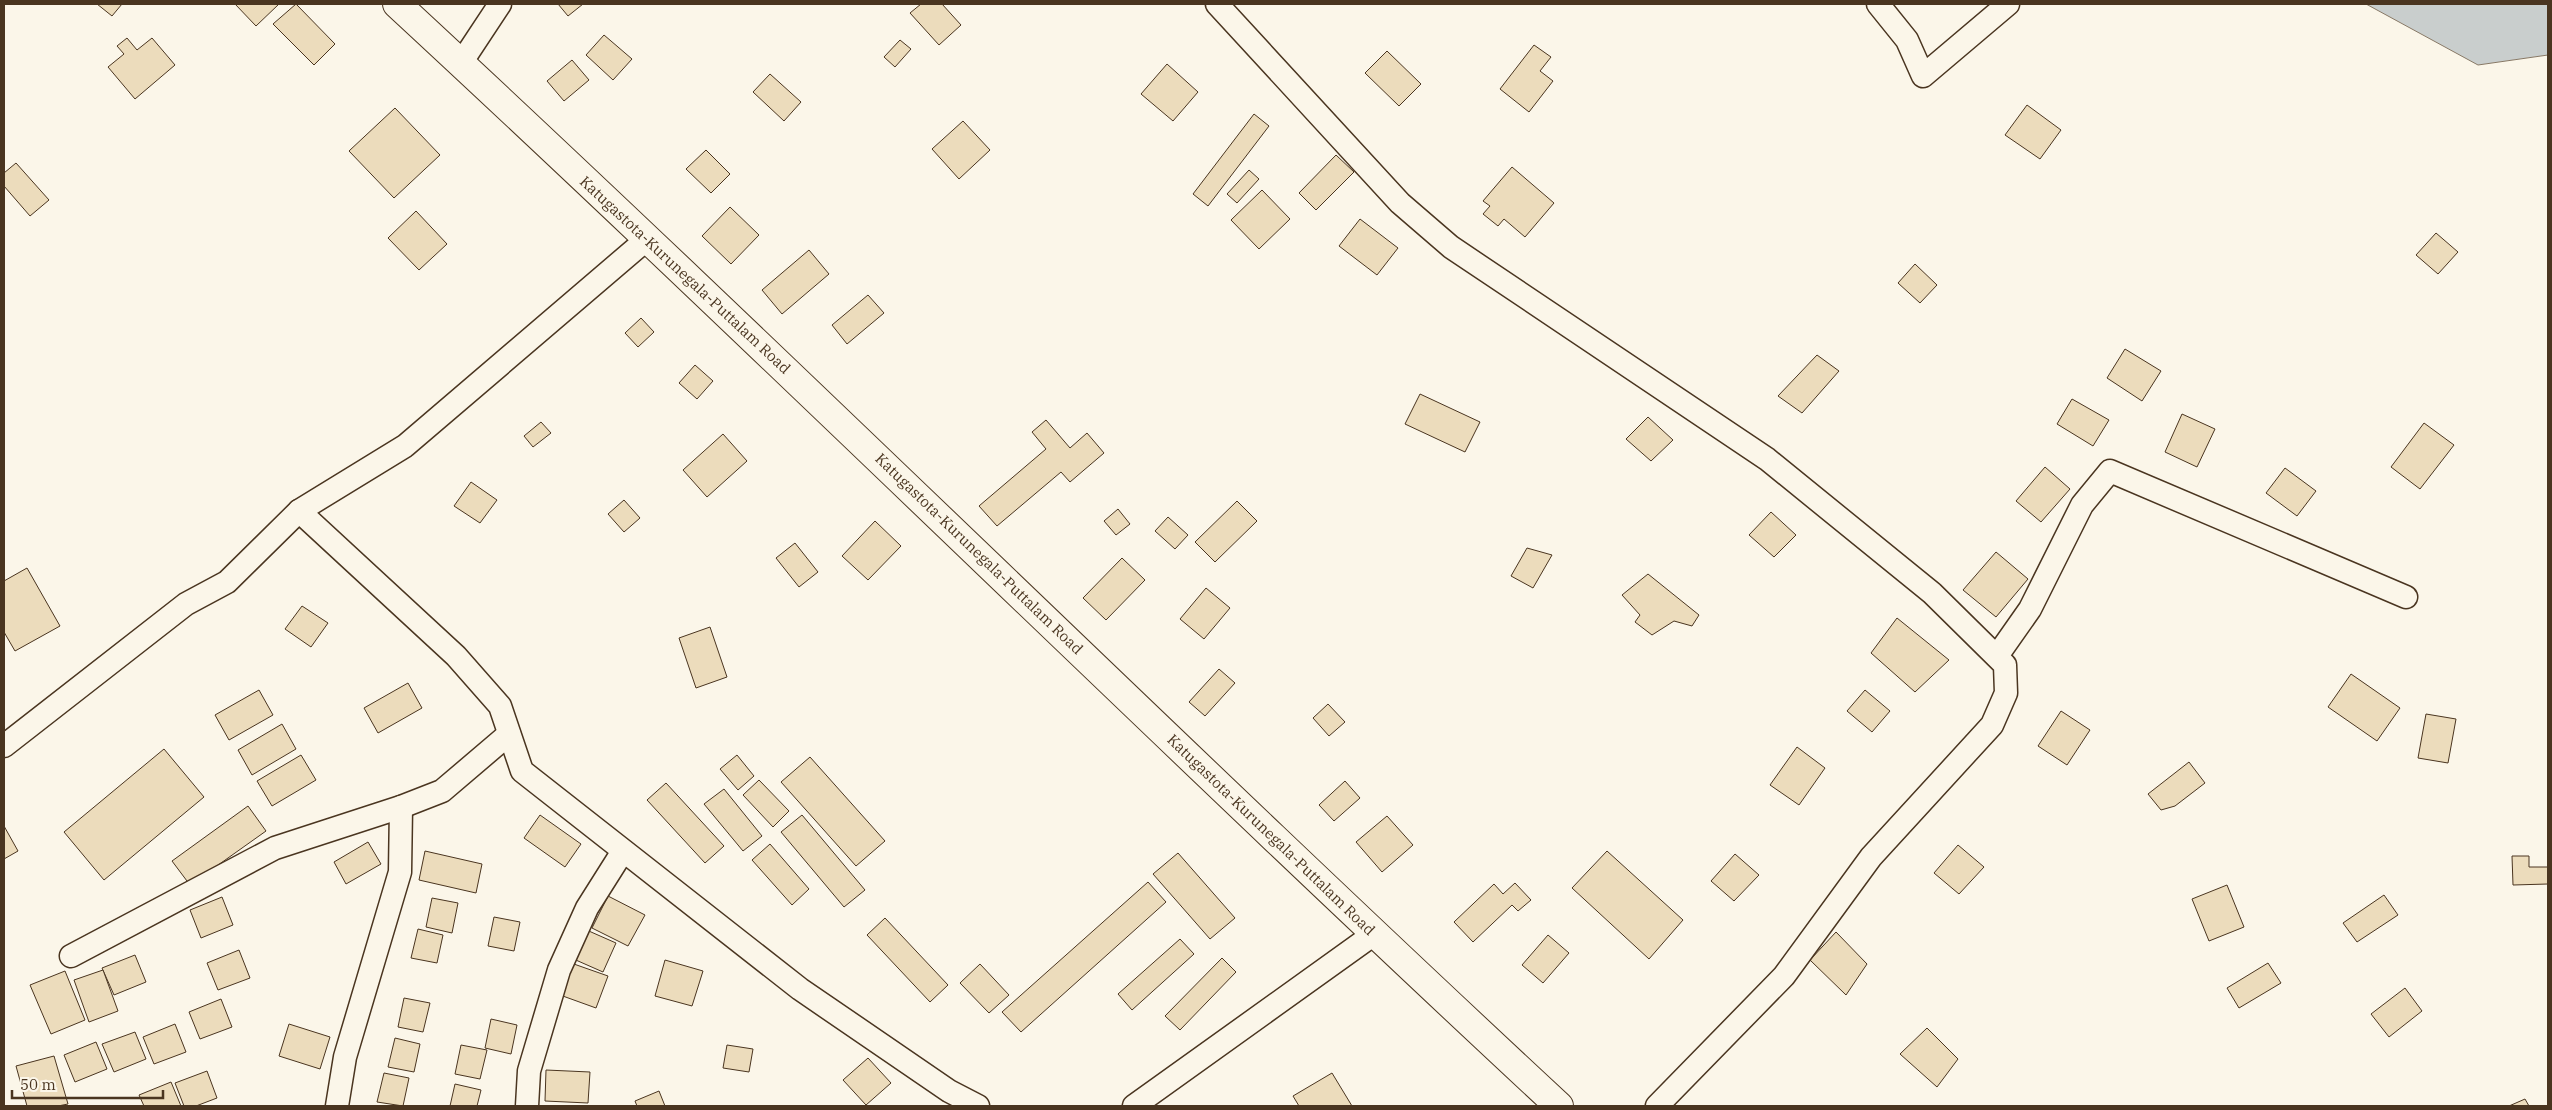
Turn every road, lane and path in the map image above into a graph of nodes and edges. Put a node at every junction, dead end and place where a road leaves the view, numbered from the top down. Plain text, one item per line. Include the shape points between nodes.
1 (397, 4) edge
2 (500, 4) edge
3 (1217, 4) edge
4 (1878, 4) edge
5 (2008, 4) edge
6 (461, 63) junction
7 (647, 240) junction
8 (299, 510) junction
9 (2406, 597) dead end
10 (1997, 656) junction
11 (509, 734) junction
12 (4, 746) edge
13 (401, 808) junction
14 (623, 851) junction
15 (1374, 934) junction
16 (72, 956) dead end
17 (337, 1106) edge
18 (527, 1106) edge
19 (978, 1106) edge
20 (1134, 1106) edge
21 (1559, 1106) edge
22 (1657, 1106) edge

1 - 6 highway, Katugastota-Kurunegala-Puttalam Road
2 - 6 street
3 - 10 street via 1400,203 1450,246 1768,459 1932,593
4 - 5 street via 1907,40 1923,76
6 - 7 highway, Katugastota-Kurunegala-Puttalam Road
7 - 8 street via 405,446
7 - 15 highway, Katugastota-Kurunegala-Puttalam Road
8 - 11 street via 456,656 500,706
8 - 12 street via 227,582 186,604
9 - 10 street via 2110,471 2082,505 2030,609
10 - 22 street via 2005,665 2006,693 1992,725 1871,856 1784,976
11 - 13 street via 442,791
11 - 14 street via 522,771
13 - 16 street via 275,848
13 - 17 street via 400,872 345,1057
14 - 18 street via 586,908 559,970 529,1071
14 - 19 street via 800,989 949,1091
15 - 20 street
15 - 21 highway, Katugastota-Kurunegala-Puttalam Road

